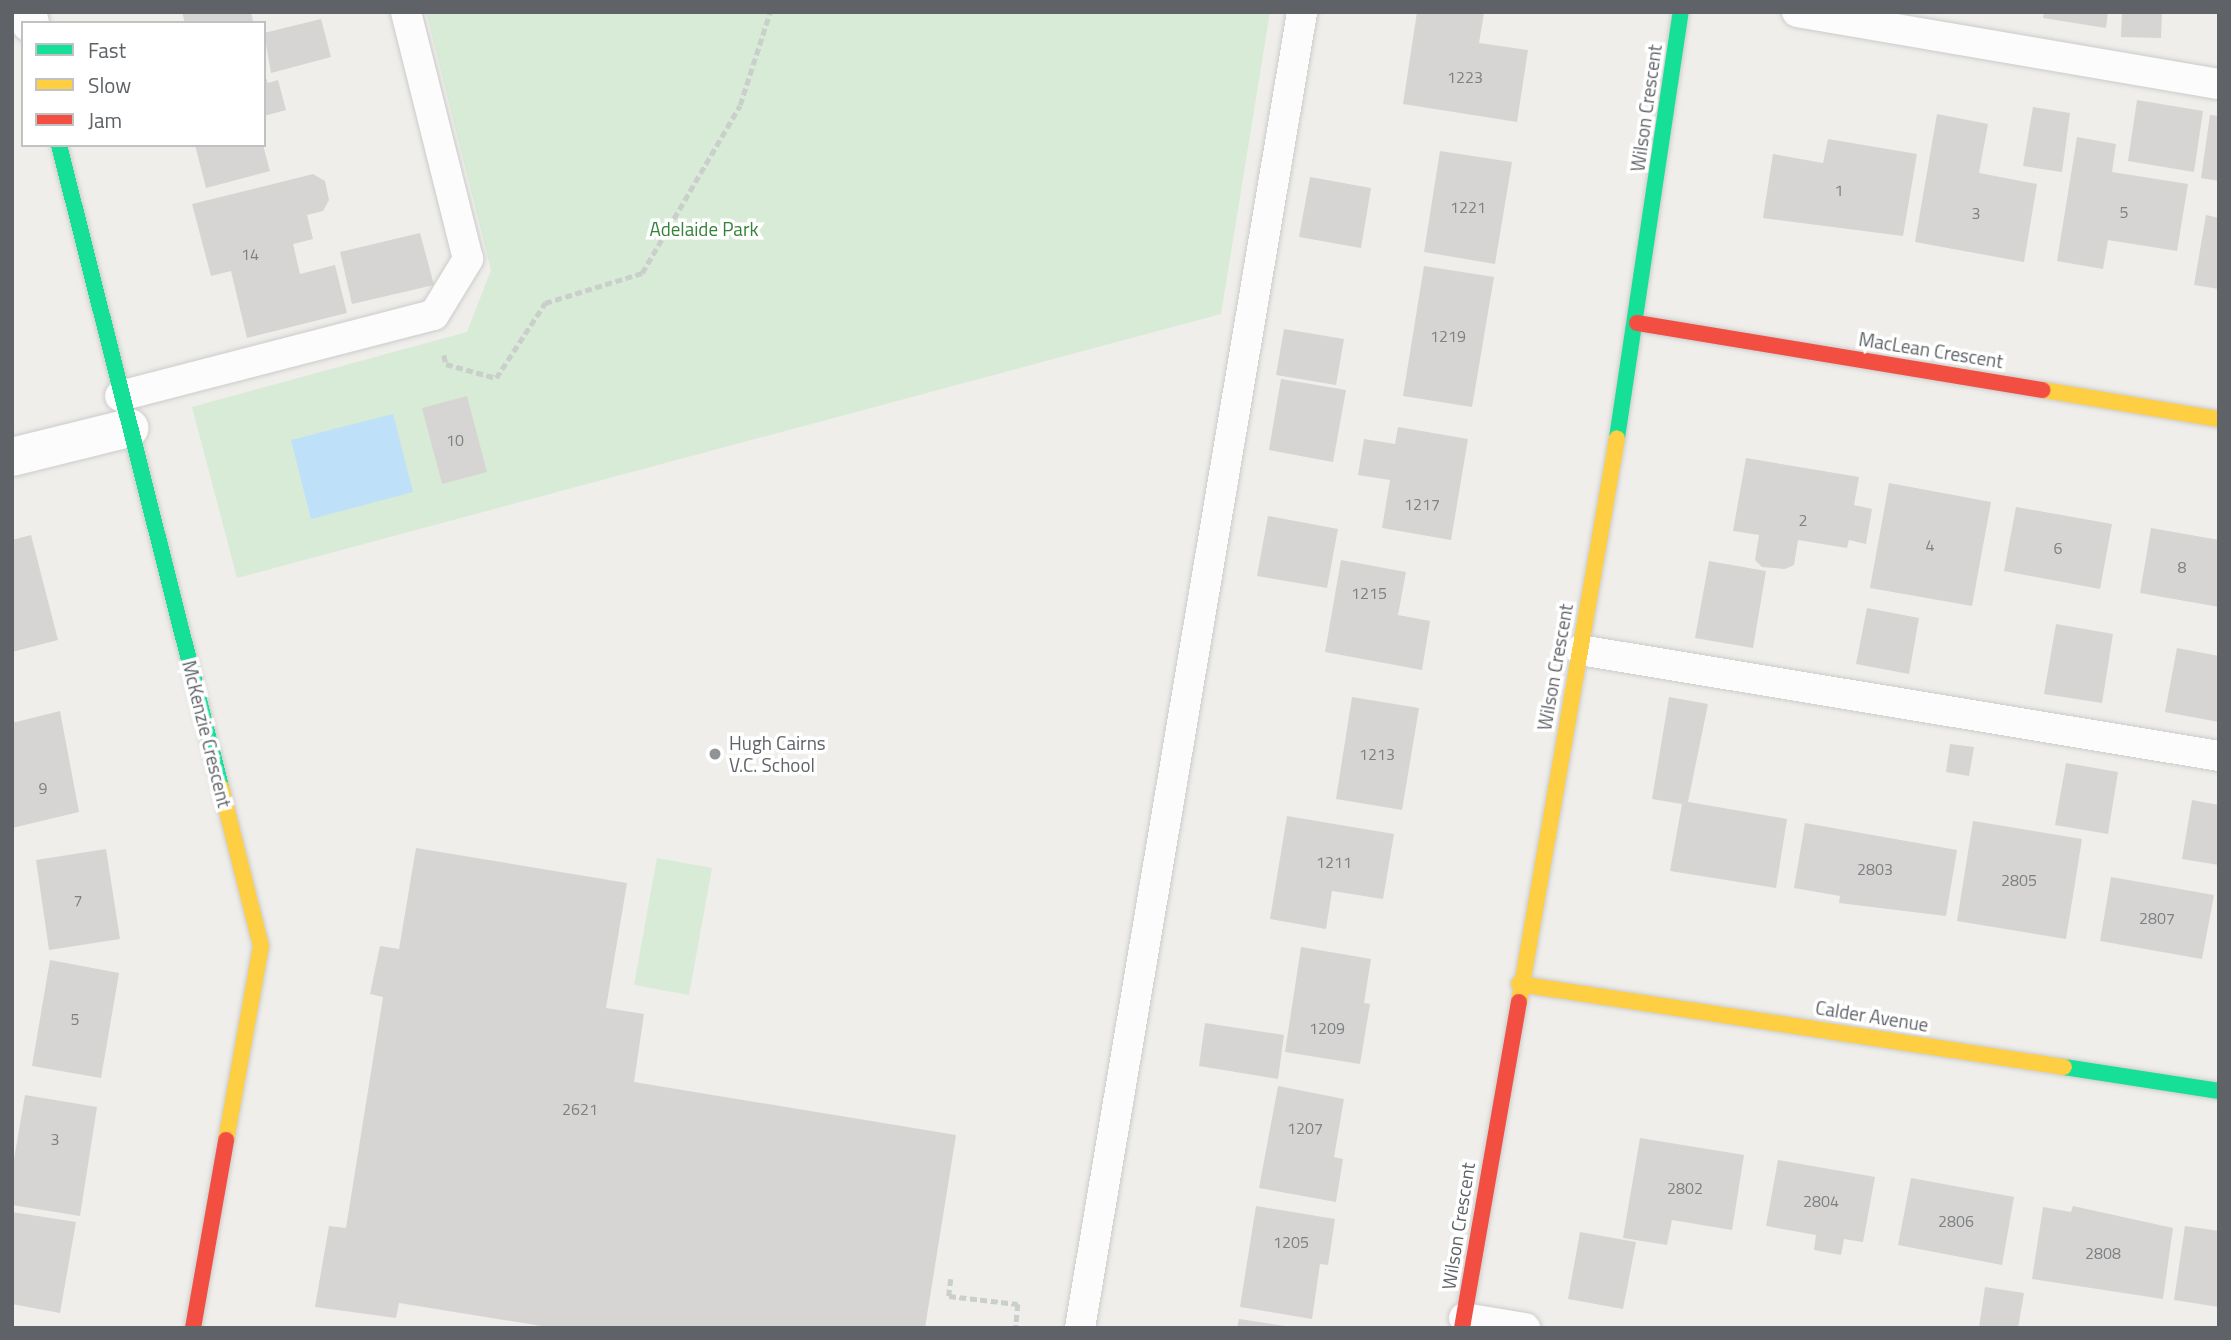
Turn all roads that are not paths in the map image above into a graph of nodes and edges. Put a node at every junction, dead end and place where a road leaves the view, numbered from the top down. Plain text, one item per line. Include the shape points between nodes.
1 (406, 12) edge
2 (1303, 12) edge
3 (1681, 12) edge
4 (1797, 12) edge
5 (2219, 84) edge
6 (59, 147) edge
7 (1637, 323) junction
8 (125, 412) junction
9 (2219, 419) edge
10 (12, 457) edge
11 (1580, 650) junction
12 (2219, 755) edge
13 (1519, 984) junction
14 (2219, 1090) edge
15 (1463, 1323) edge
16 (193, 1328) edge
17 (1080, 1328) edge
18 (1525, 1328) edge

1 - 8 lane via 468,259 434,316
2 - 17 lane
3 - 7 street, Wilson Crescent
4 - 5 lane
6 - 8 street, McKenzie Crescent
7 - 9 street, MacLean Crescent
7 - 11 street, Wilson Crescent
8 - 10 street
8 - 16 street, McKenzie Crescent via 261,946
11 - 12 lane
11 - 13 street, Wilson Crescent
13 - 14 street, Calder Avenue
13 - 15 street, Wilson Crescent
15 - 18 lane

